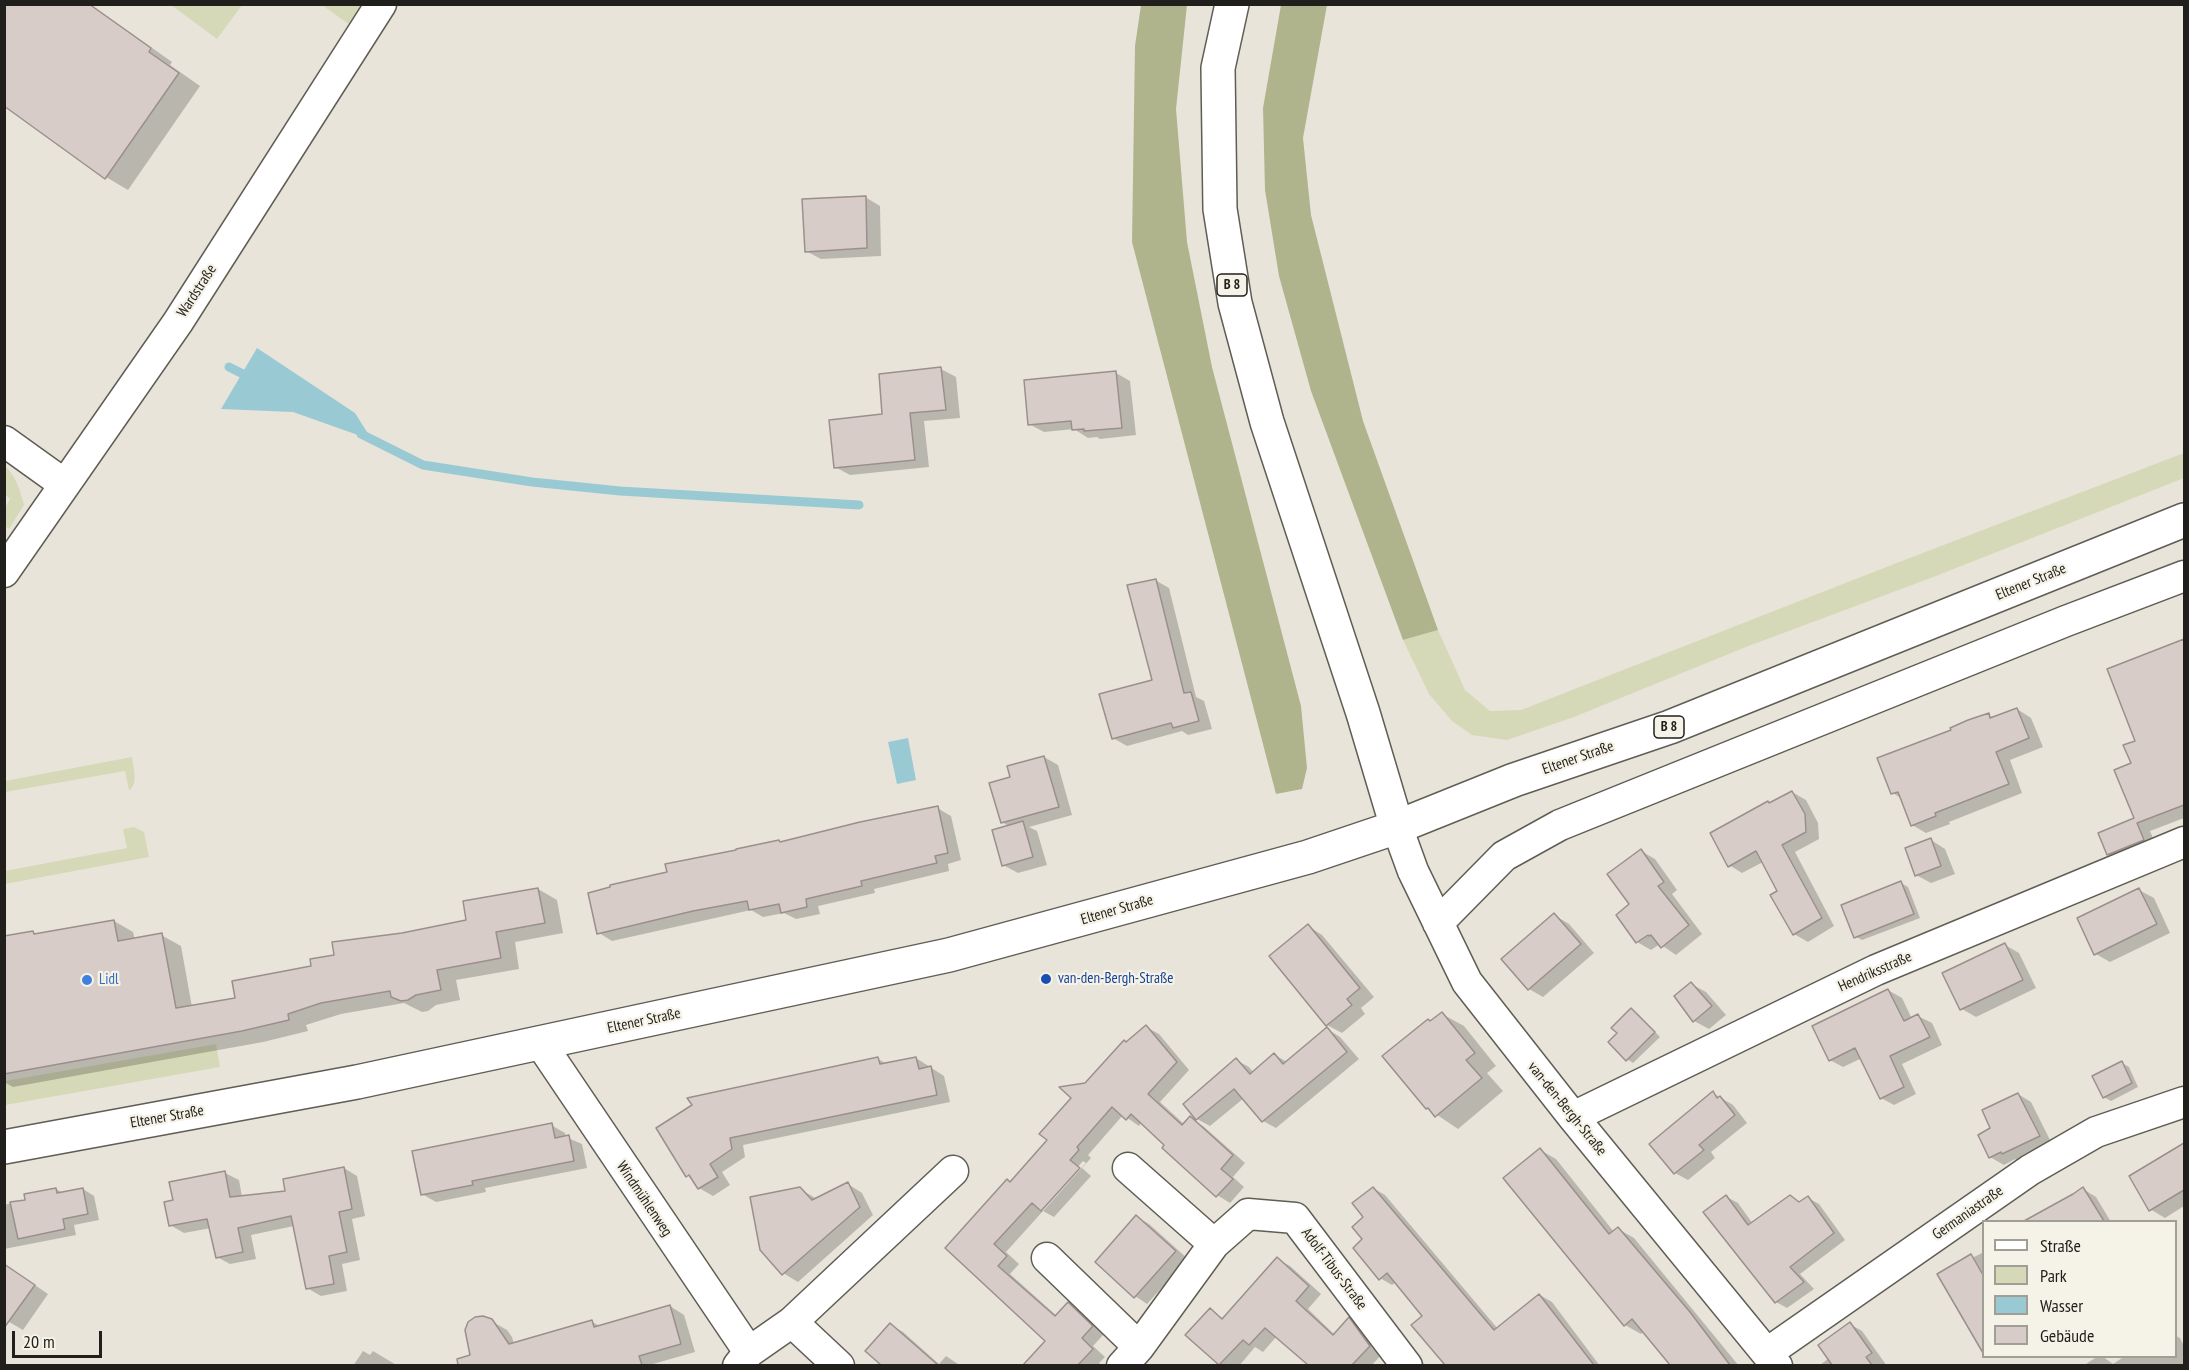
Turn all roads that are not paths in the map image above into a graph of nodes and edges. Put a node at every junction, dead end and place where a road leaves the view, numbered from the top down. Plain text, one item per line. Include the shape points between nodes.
1 (381, 4) edge
2 (1232, 4) edge
3 (4, 441) edge
4 (64, 484) junction
5 (2184, 520) edge
6 (4, 572) edge
7 (2184, 576) edge
8 (1397, 827) junction
9 (2184, 842) edge
10 (1438, 923) junction
11 (541, 1044) junction
12 (2184, 1102) edge
13 (1573, 1117) junction
14 (4, 1147) edge
15 (1128, 1168) dead end
16 (953, 1171) dead end
17 (1214, 1244) junction
18 (1047, 1258) dead end
19 (792, 1322) junction
20 (1130, 1356) edge
21 (743, 1359) edge
22 (1772, 1359) edge
23 (839, 1365) edge
24 (1407, 1365) edge

1 - 4 street, Wardstraße via 178,322
2 - 8 main road, B 8 via 1218,68 1220,209 1235,303 1267,422
3 - 4 street
4 - 6 street, Wardstraße
5 - 8 main road, Eltener Straße / B 8 via 1670,727 1514,780
7 - 10 street via 1560,825 1504,856
8 - 10 street, van-den-Bergh-Straße
8 - 11 main road, Eltener Straße via 1308,857 949,955
9 - 13 street, Hendriksstraße via 1876,970
10 - 13 street, van-den-Bergh-Straße via 1467,982
11 - 14 main road, Eltener Straße
11 - 21 street, Windmühlenweg
12 - 22 street, Germaniastraße via 2096,1132 2030,1170
13 - 22 street, van-den-Bergh-Straße
15 - 17 street
16 - 19 street, Windmühlenweg
17 - 20 street, Adolf-Tibus-Straße
17 - 24 street, Adolf-Tibus-Straße via 1248,1214 1295,1218
18 - 20 street, Adolf-Tibus-Straße
19 - 21 street, Windmühlenweg
19 - 23 street

